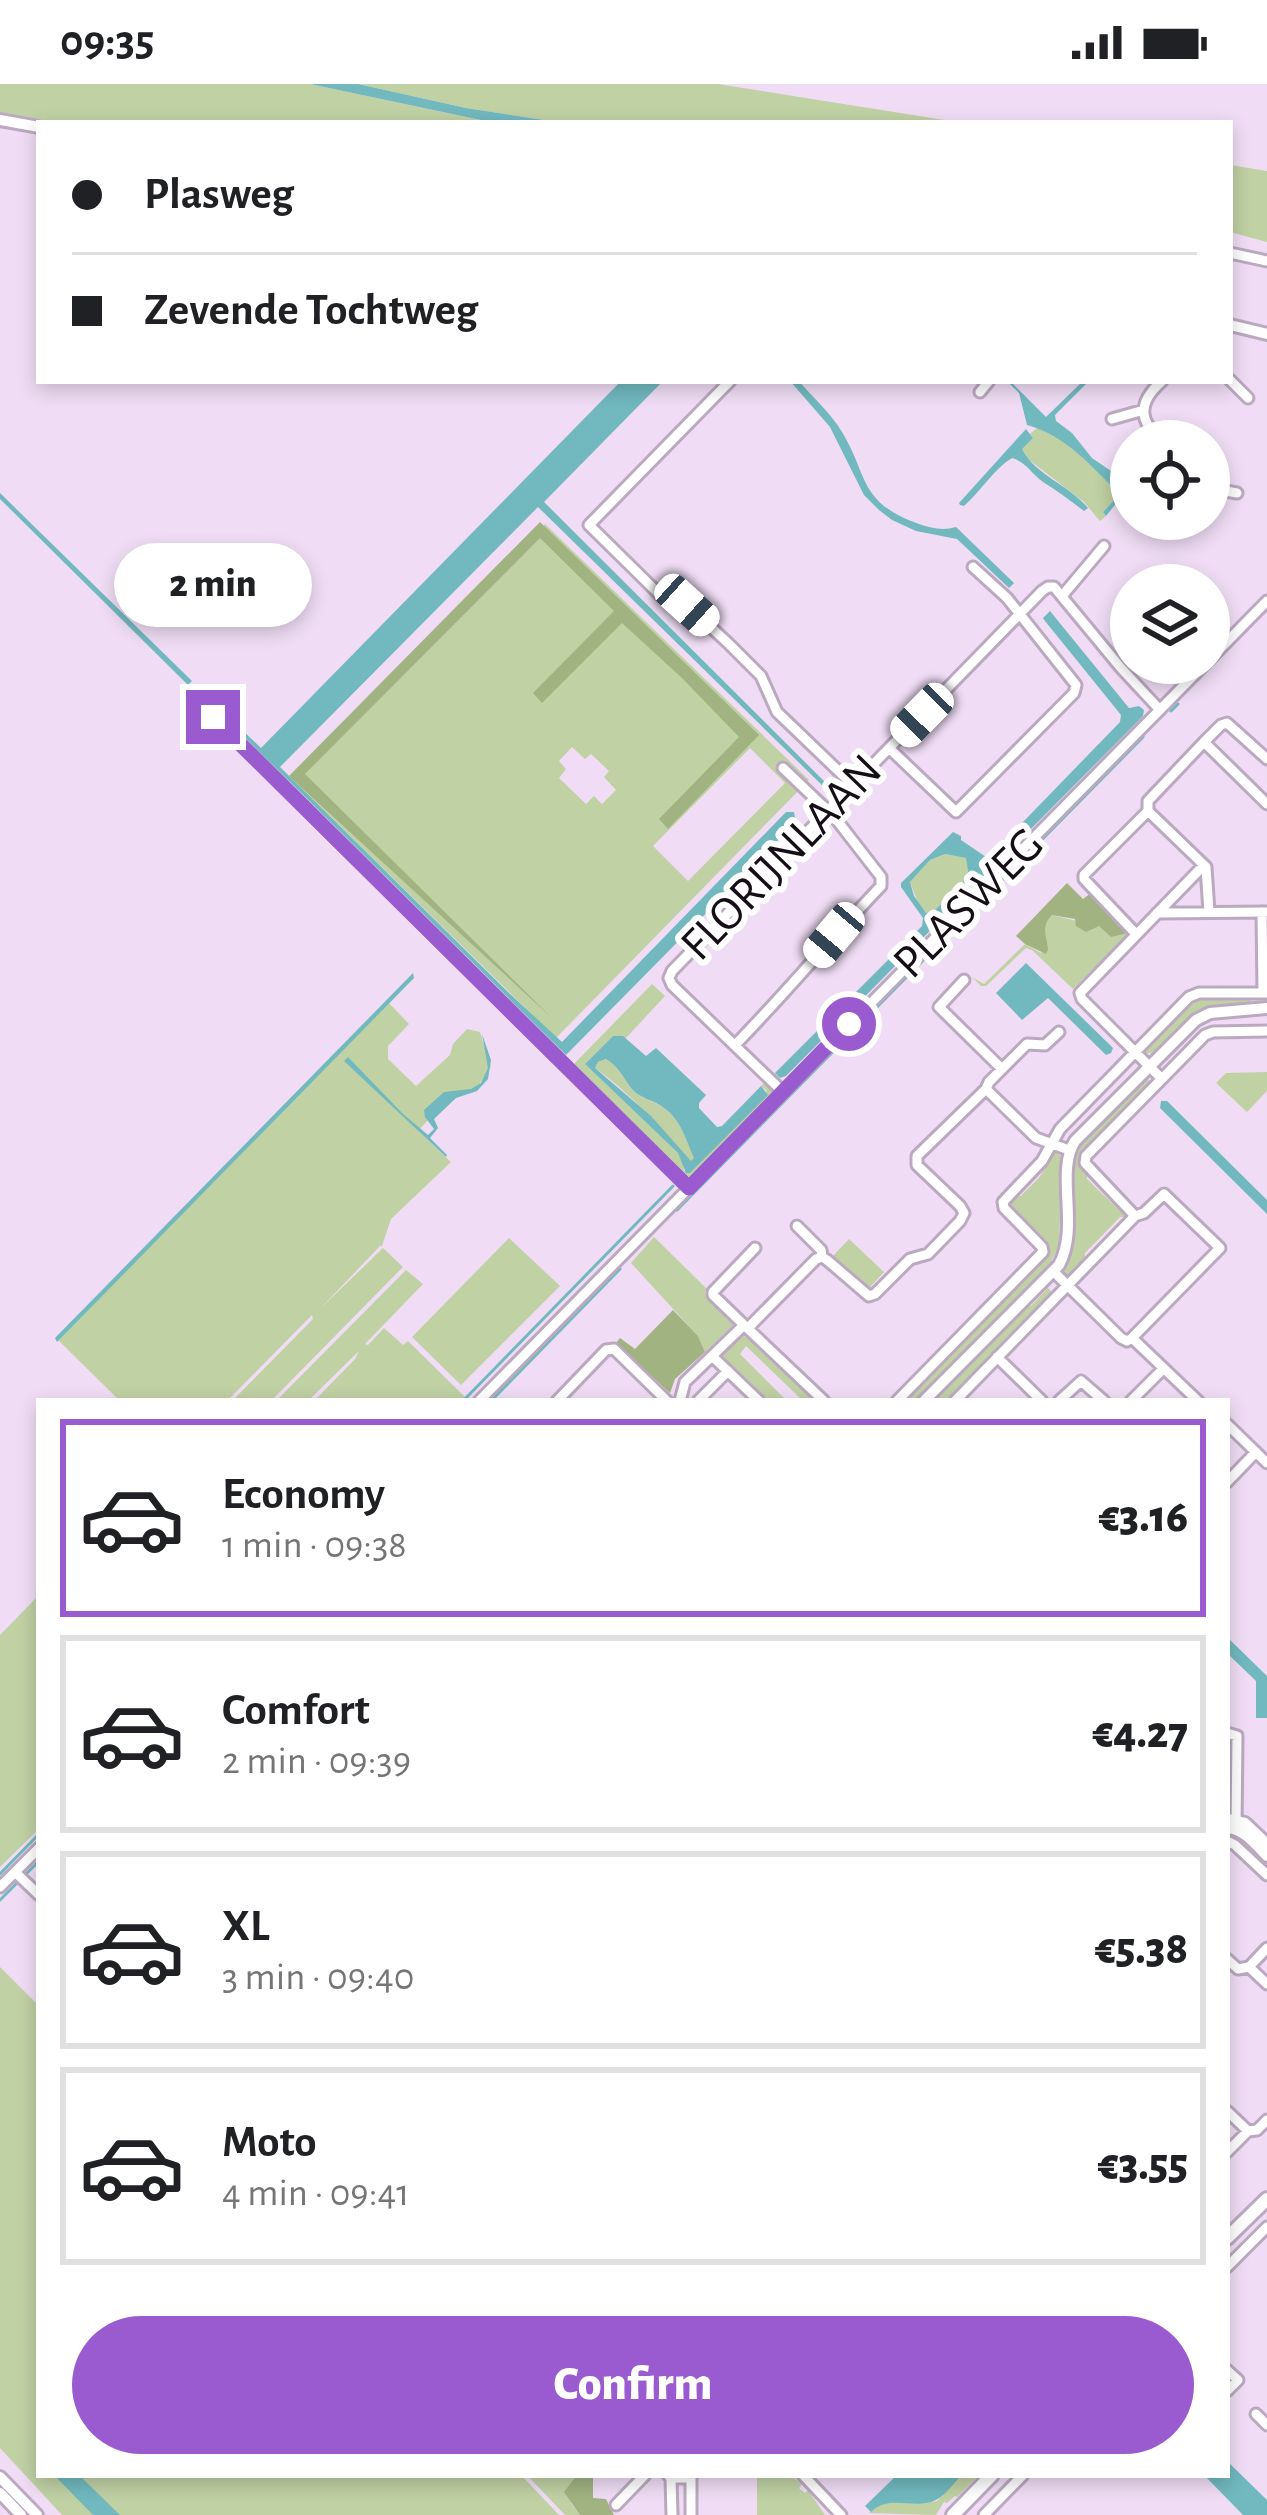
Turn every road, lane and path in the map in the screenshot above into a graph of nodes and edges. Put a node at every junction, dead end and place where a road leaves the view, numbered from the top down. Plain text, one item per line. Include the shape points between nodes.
1 (0, 120) edge
2 (36, 126) edge
3 (1233, 254) edge
4 (1267, 261) edge
5 (1233, 327) edge
6 (1267, 334) edge
7 (1233, 383) edge
8 (727, 384) edge
9 (986, 384) edge
10 (1159, 384) edge
11 (980, 392) dead end
12 (1248, 398) dead end
13 (1144, 410) junction
14 (1112, 418) dead end
15 (1147, 420) edge
16 (1230, 492) edge
17 (1237, 493) dead end
18 (1103, 546) dead end
19 (973, 567) dead end
20 (1062, 596) junction
21 (1267, 601) edge
22 (1020, 615) junction
23 (1230, 639) edge
24 (1186, 684) edge
25 (1164, 706) junction
26 (213, 717) dead end
27 (1204, 742) junction
28 (889, 748) junction
29 (1267, 759) edge
30 (783, 768) dead end
31 (853, 785) junction
32 (1267, 804) edge
33 (828, 810) junction
34 (1148, 811) junction
35 (1204, 865) junction
36 (1209, 912) junction
37 (1265, 912) edge
38 (1156, 913) junction
39 (1136, 934) junction
40 (964, 980) dead end
41 (1265, 993) edge
42 (1267, 1011) edge
43 (1267, 1031) edge
44 (1059, 1032) dead end
45 (735, 1045) junction
46 (1136, 1051) junction
47 (1150, 1065) junction
48 (1001, 1069) junction
49 (1162, 1079) junction
50 (986, 1090) junction
51 (782, 1091) junction
52 (1052, 1144) junction
53 (1069, 1150) junction
54 (689, 1188) junction
55 (1135, 1216) junction
56 (797, 1226) dead end
57 (755, 1248) dead end
58 (822, 1257) junction
59 (1054, 1271) junction
60 (1067, 1285) junction
61 (746, 1326) junction
62 (1132, 1338) junction
63 (712, 1356) junction
64 (998, 1357) junction
65 (1163, 1369) junction
66 (728, 1371) junction
67 (482, 1398) edge
68 (560, 1398) edge
69 (664, 1398) edge
70 (681, 1398) edge
71 (701, 1398) edge
72 (756, 1398) edge
73 (821, 1398) edge
74 (901, 1398) edge
75 (931, 1398) edge
76 (958, 1398) edge
77 (1039, 1398) edge
78 (1062, 1398) edge
79 (1101, 1398) edge
80 (1134, 1398) edge
81 (1195, 1398) edge
82 (1230, 1427) edge
83 (1256, 1452) junction
84 (1267, 1463) edge
85 (1230, 1479) edge
86 (1230, 1734) edge
87 (1232, 1824) edge
88 (1230, 1842) edge
89 (1267, 1844) edge
90 (36, 1851) edge
91 (1267, 1856) edge
92 (15, 1872) junction
93 (1267, 1876) edge
94 (0, 1887) edge
95 (36, 1892) edge
96 (1267, 1948) edge
97 (1230, 1962) edge
98 (1249, 1967) junction
99 (1267, 1984) edge
100 (1230, 2114) edge
101 (1267, 2120) edge
102 (1248, 2131) junction
103 (1230, 2149) edge
104 (1267, 2199) edge
105 (1267, 2227) edge
106 (1230, 2235) edge
107 (1230, 2264) edge
108 (1256, 2414) dead end
109 (1267, 2426) edge
110 (0, 2477) edge
111 (642, 2478) edge
112 (670, 2478) edge
113 (691, 2478) edge
114 (989, 2478) edge
115 (1020, 2478) edge
116 (818, 2480) edge
117 (0, 2493) edge
118 (616, 2505) dead end
119 (840, 2514) edge
120 (20, 2515) edge
121 (37, 2515) edge
122 (672, 2515) edge
123 (692, 2515) edge
124 (953, 2515) edge
125 (984, 2515) edge

1 - 2 street
3 - 4 street
5 - 6 street
7 - 12 street
8 - 31 street via 589,525 660,595 687,605 729,644 761,676 777,712
9 - 11 street
10 - 13 street
13 - 14 street
13 - 15 street
16 - 17 street
18 - 20 street, FLORIJNLAAN
19 - 22 street
20 - 22 street, FLORIJNLAAN via 1048,586
20 - 25 street
21 - 23 street, PLASWEG
22 - 28 street, FLORIJNLAAN
22 - 28 street via 1076,685 1074,694 956,812
24 - 25 street, PLASWEG
25 - 51 street, PLASWEG
26 - 54 street
27 - 29 street via 1227,723
27 - 32 street
27 - 34 street via 1148,801
28 - 31 street, FLORIJNLAAN
30 - 33 street
31 - 33 street, FLORIJNLAAN
33 - 45 street via 881,886
33 - 45 street, FLORIJNLAAN via 669,978
34 - 35 street
34 - 39 street via 1084,875
35 - 36 street
35 - 38 street
36 - 37 street
36 - 38 street
37 - 41 street
38 - 39 street
39 - 46 street via 1080,993
40 - 48 street via 939,1007
41 - 46 street via 1189,997
42 - 47 street via 1196,1020
43 - 49 street via 1205,1035
44 - 48 street via 1045,1046 1027,1044
45 - 51 street, FLORIJNLAAN
46 - 47 street
46 - 52 street
47 - 49 street
47 - 53 street
48 - 50 street
49 - 55 street via 1085,1160
50 - 52 street
50 - 58 street via 916,1156 964,1213 957,1225 869,1296
51 - 54 street, PLASWEG
52 - 53 street
52 - 74 street via 1003,1202 1043,1252
53 - 59 street via 1067,1240
54 - 67 street, PLASWEG
55 - 60 street
55 - 62 street via 1164,1194 1220,1248
56 - 58 street
57 - 61 street via 713,1292
58 - 61 street
59 - 60 street
59 - 75 street
60 - 62 street via 1120,1338
60 - 64 street
61 - 63 street
61 - 73 street
62 - 65 street
63 - 66 street
63 - 70 street via 685,1382
64 - 76 street
64 - 77 street
65 - 80 street
65 - 81 street
66 - 71 street
66 - 72 street
68 - 69 street via 614,1349
78 - 79 street via 1081,1381
82 - 83 street
83 - 84 street
83 - 85 street
86 - 87 street via 1237,1736
87 - 89 street via 1245,1823
87 - 91 street
88 - 93 street
90 - 92 street
92 - 94 street
92 - 95 street
96 - 98 street
97 - 98 street
98 - 99 street
100 - 102 street
101 - 102 street
102 - 103 street
104 - 106 main road
105 - 107 street
108 - 109 street
110 - 121 street
111 - 118 street
112 - 122 street
113 - 123 street
114 - 124 main road
115 - 125 street
116 - 119 street
117 - 120 street

